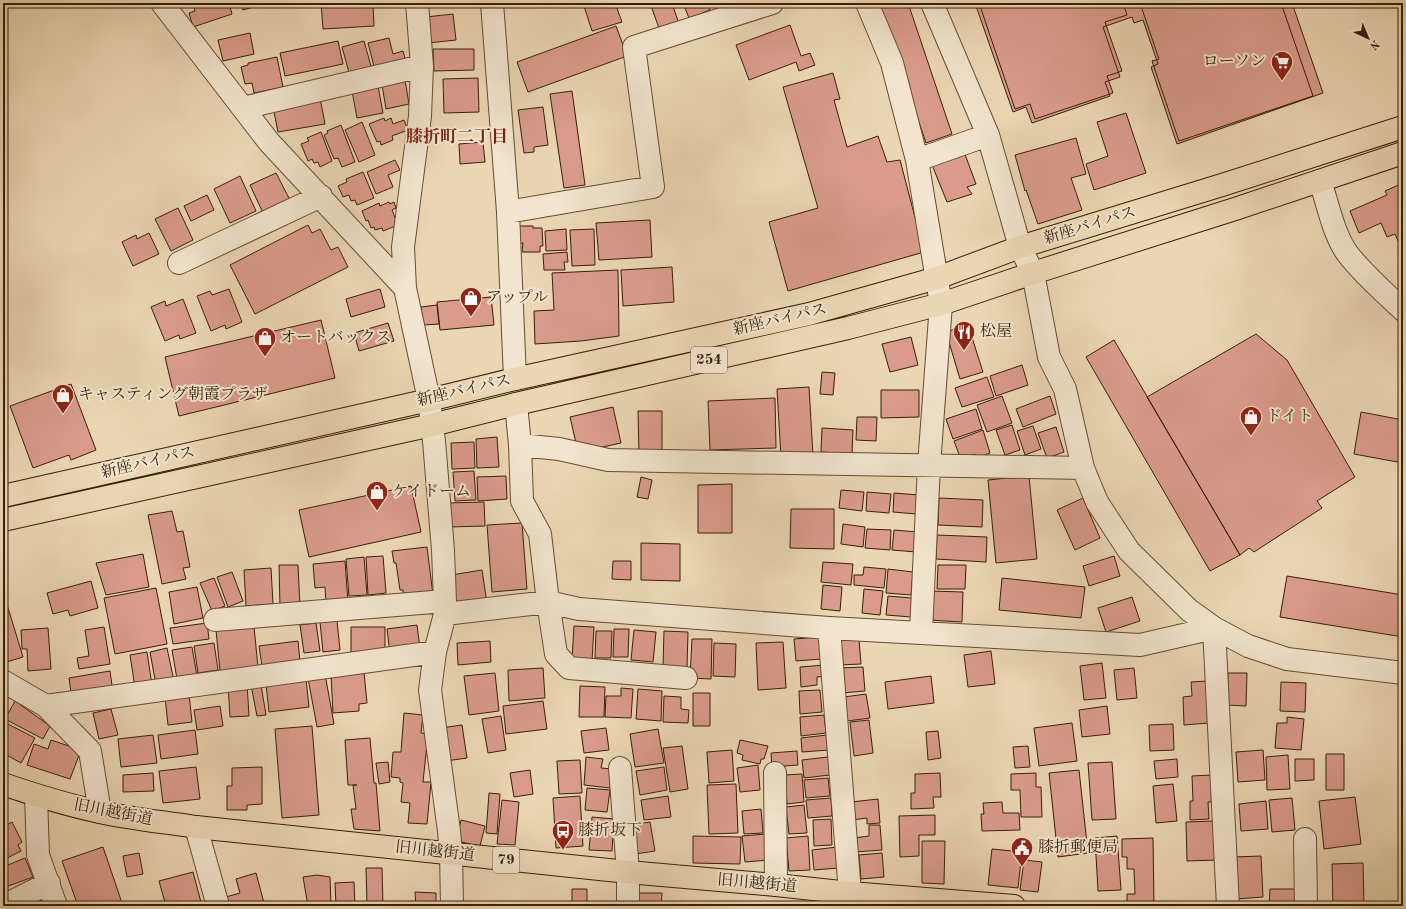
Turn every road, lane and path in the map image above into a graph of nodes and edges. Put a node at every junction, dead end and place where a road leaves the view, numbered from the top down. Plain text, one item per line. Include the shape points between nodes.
1 (162, 3) edge
2 (417, 3) edge
3 (492, 3) edge
4 (772, 3) edge
5 (867, 3) edge
6 (932, 3) edge
7 (422, 66) junction
8 (243, 108) junction
9 (1402, 128) edge
10 (988, 135) junction
11 (1403, 153) edge
12 (917, 160) junction
13 (1320, 181) junction
14 (321, 196) junction
15 (508, 212) junction
16 (1020, 247) junction
17 (179, 263) dead end
18 (1033, 273) junction
19 (937, 278) junction
20 (405, 288) junction
21 (941, 304) junction
22 (1403, 310) edge
23 (515, 379) junction
24 (429, 400) junction
25 (516, 404) junction
26 (432, 426) junction
27 (520, 445) junction
28 (929, 466) junction
29 (1083, 468) junction
30 (3, 496) edge
31 (3, 520) edge
32 (548, 602) junction
33 (445, 607) junction
34 (216, 620) dead end
35 (829, 628) junction
36 (1214, 628) junction
37 (921, 632) junction
38 (435, 652) junction
39 (1403, 673) edge
40 (686, 678) dead end
41 (3, 681) edge
42 (46, 706) junction
43 (620, 768) dead end
44 (775, 773) dead end
45 (3, 784) edge
46 (36, 796) junction
47 (100, 812) junction
48 (196, 827) junction
49 (1305, 839) dead end
50 (451, 853) junction
51 (628, 872) junction
52 (49, 883) junction
53 (776, 885) junction
54 (850, 893) junction
55 (897, 901) edge
56 (3, 906) edge
57 (56, 906) edge
58 (218, 906) edge
59 (452, 906) edge
60 (628, 906) edge
61 (1014, 906) edge
62 (1228, 906) edge
63 (1306, 906) edge

1 - 8 street
2 - 7 street
3 - 15 street
4 - 15 street via 634,47 653,187
5 - 12 street via 892,63
6 - 10 street
7 - 8 street
7 - 20 street via 420,116 403,248
8 - 14 street via 269,142
9 - 16 main road, 新座バイパス / 254
10 - 12 street
10 - 16 street
11 - 13 main road, 新座バイパス / 254
12 - 19 street
13 - 18 main road, 新座バイパス / 254
13 - 22 street via 1336,231 1347,252 1362,271
14 - 17 street
14 - 20 street
15 - 23 street
16 - 18 street
16 - 19 main road, 新座バイパス / 254
18 - 21 main road, 新座バイパス / 254
18 - 29 street via 1049,357 1065,389
19 - 21 street
19 - 23 main road, 新座バイパス / 254 via 809,314
20 - 24 street
21 - 25 main road, 新座バイパス / 254 via 848,328
21 - 28 street
23 - 24 main road, 新座バイパス / 254
24 - 26 street
24 - 30 main road, 新座バイパス / 254
25 - 26 main road, 新座バイパス / 254
25 - 27 street
26 - 31 main road, 新座バイパス / 254
26 - 33 street
27 - 28 street via 559,449 608,460
27 - 32 street via 522,501 540,534
28 - 29 street
28 - 37 street
29 - 36 street via 1097,502 1129,552 1189,610
32 - 33 street
32 - 35 street via 578,609
32 - 40 street via 556,654 568,668
33 - 34 street
33 - 38 street
35 - 37 street
35 - 54 street
36 - 37 street via 1140,645
36 - 39 street via 1248,646 1287,659
36 - 62 street
38 - 42 street
38 - 50 street via 430,690
41 - 42 street
42 - 47 street via 90,751
43 - 51 street
44 - 53 street
45 - 46 main road, 旧川越街道 / 79
46 - 47 main road, 旧川越街道 / 79
46 - 52 street via 38,855
47 - 48 main road, 旧川越街道 / 79
48 - 50 main road, 旧川越街道 / 79
48 - 58 street
49 - 63 street
50 - 51 main road, 旧川越街道 / 79
50 - 59 street
51 - 53 main road, 旧川越街道 / 79
51 - 60 street
52 - 56 street
52 - 57 street
53 - 54 main road, 旧川越街道 / 79
54 - 55 main road, 旧川越街道 / 79
55 - 61 main road, 旧川越街道 / 79

